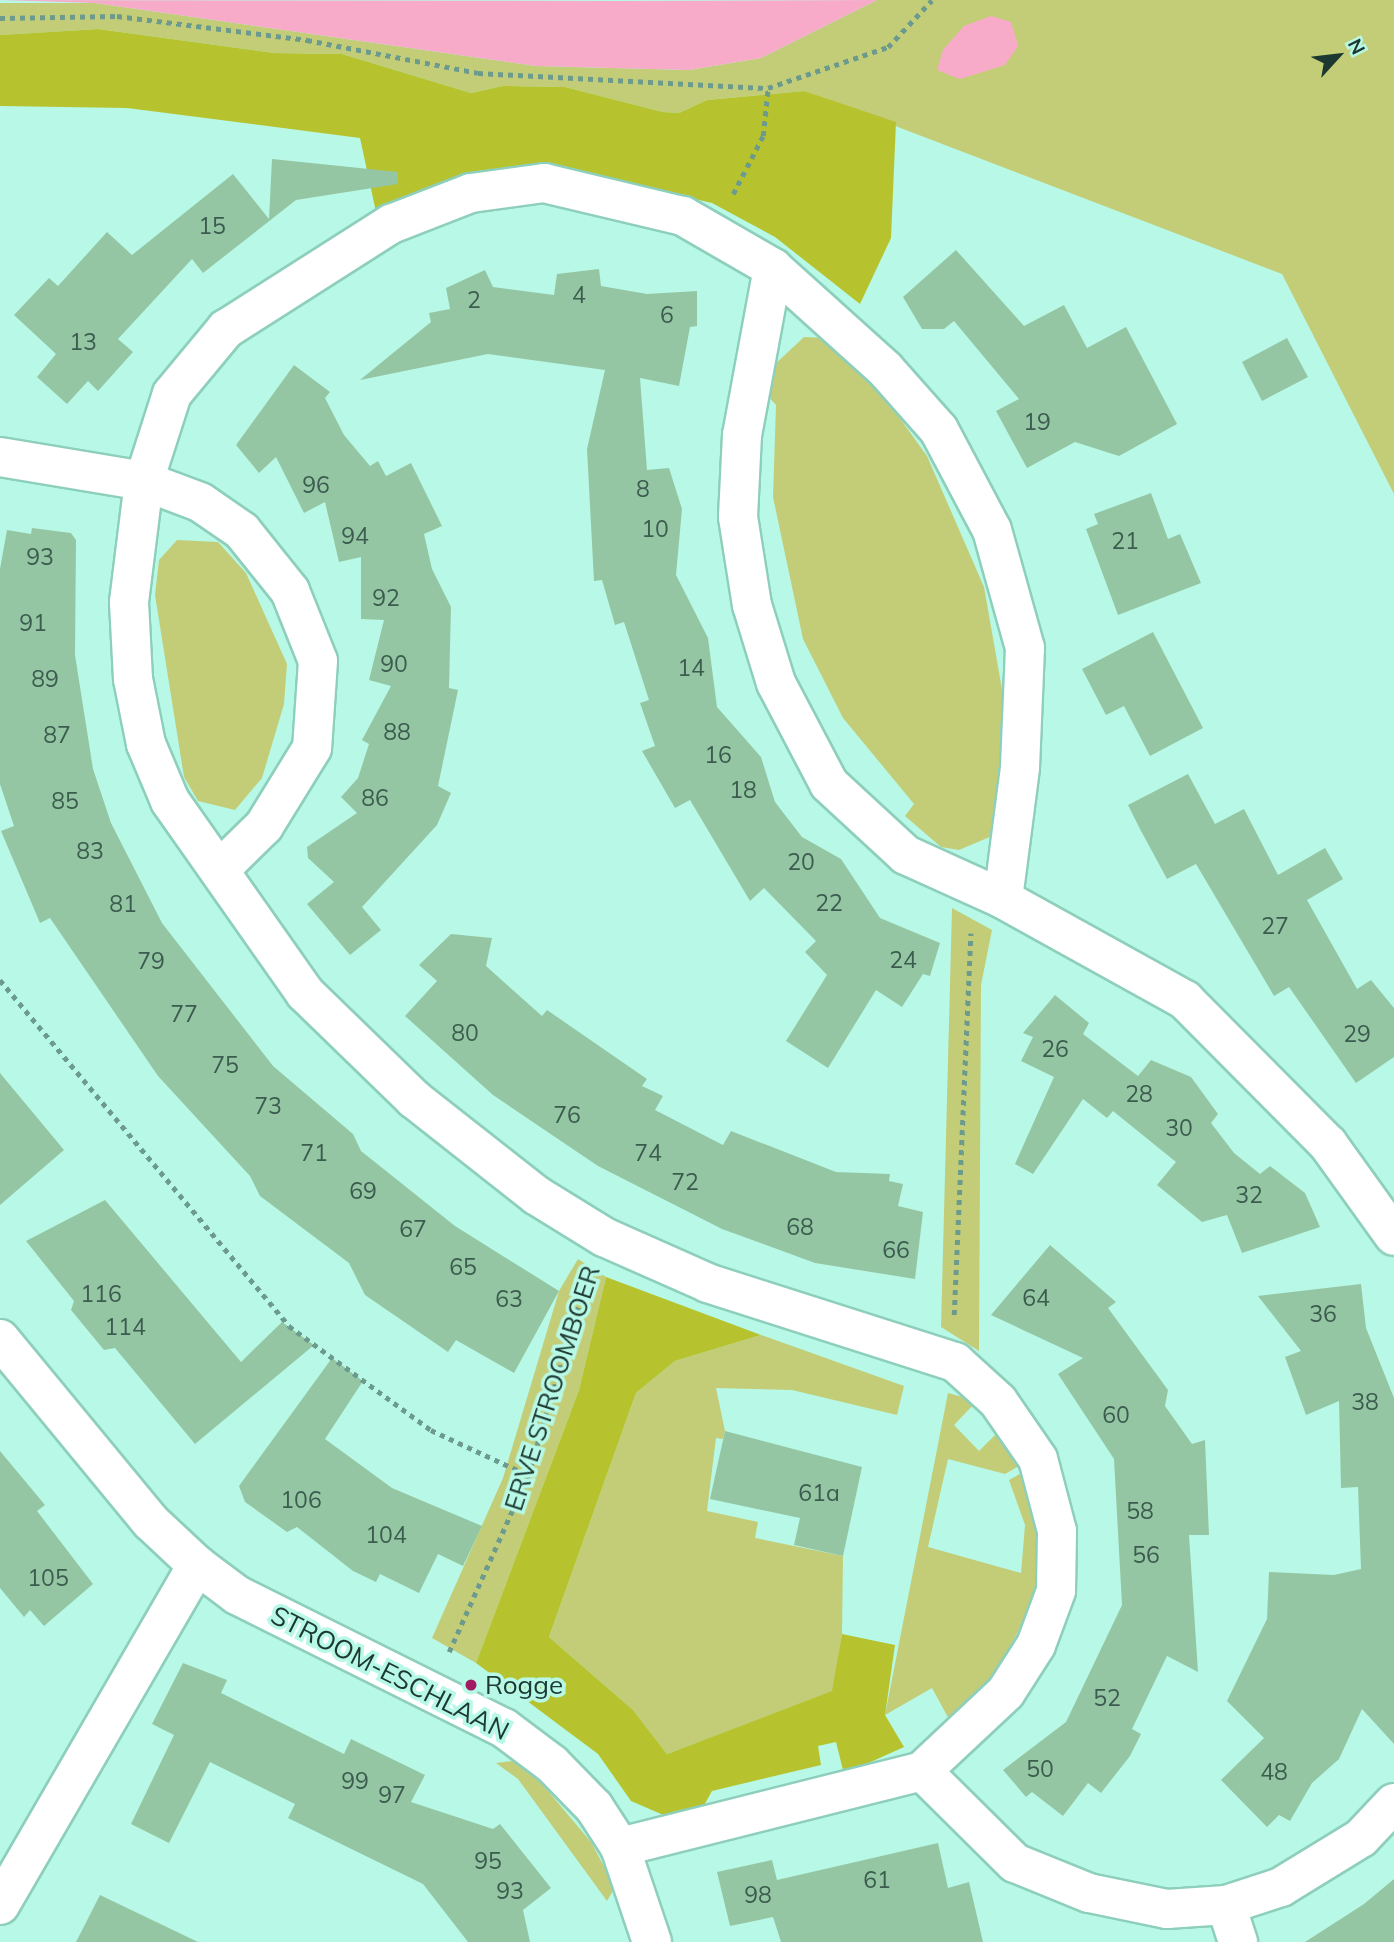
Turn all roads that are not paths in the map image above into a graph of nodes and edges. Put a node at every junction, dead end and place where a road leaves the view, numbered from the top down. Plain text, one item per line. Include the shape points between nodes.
1 (773, 268) junction
2 (0, 457) edge
3 (144, 481) junction
4 (219, 870) junction
5 (988, 893) junction
6 (1394, 1236) edge
7 (0, 1339) edge
8 (197, 1564) junction
9 (922, 1771) junction
10 (1394, 1803) edge
11 (620, 1847) junction
12 (0, 1905) edge
13 (1226, 1905) junction
14 (652, 1942) edge
15 (1238, 1942) edge

1 - 3 street, ERVE STROOMBOER via 713,230 621,197 544,183 471,194 391,224 226,329 172,394
1 - 5 street, ERVE STROOMBOER via 885,369 939,430 992,530 1025,648 1020,768
1 - 5 street via 742,435 738,517 752,605 776,683 829,783 906,855
2 - 3 street
3 - 4 street, ERVE STROOMBOER via 129,602 133,680 146,744 170,801
3 - 4 street via 200,502 242,531 290,591 318,661 312,748 264,827
4 - 9 street, ERVE STROOMBOER via 305,993 414,1099 536,1195 604,1237 708,1283 955,1362 998,1401 1038,1459 1057,1531 1056,1591 1037,1645 1006,1692
5 - 6 street via 1185,1000 1328,1144
7 - 8 street, STROOM-ESCHLAAN via 151,1522
8 - 11 street, STROOM-ESCHLAAN via 237,1595 504,1728 552,1764 594,1807
8 - 12 street
9 - 11 street, ERVE STROOMBOER
9 - 13 street via 1015,1863 1089,1894 1167,1909
10 - 13 street via 1325,1865
11 - 14 street, STROOM-ESCHLAAN
13 - 15 street

